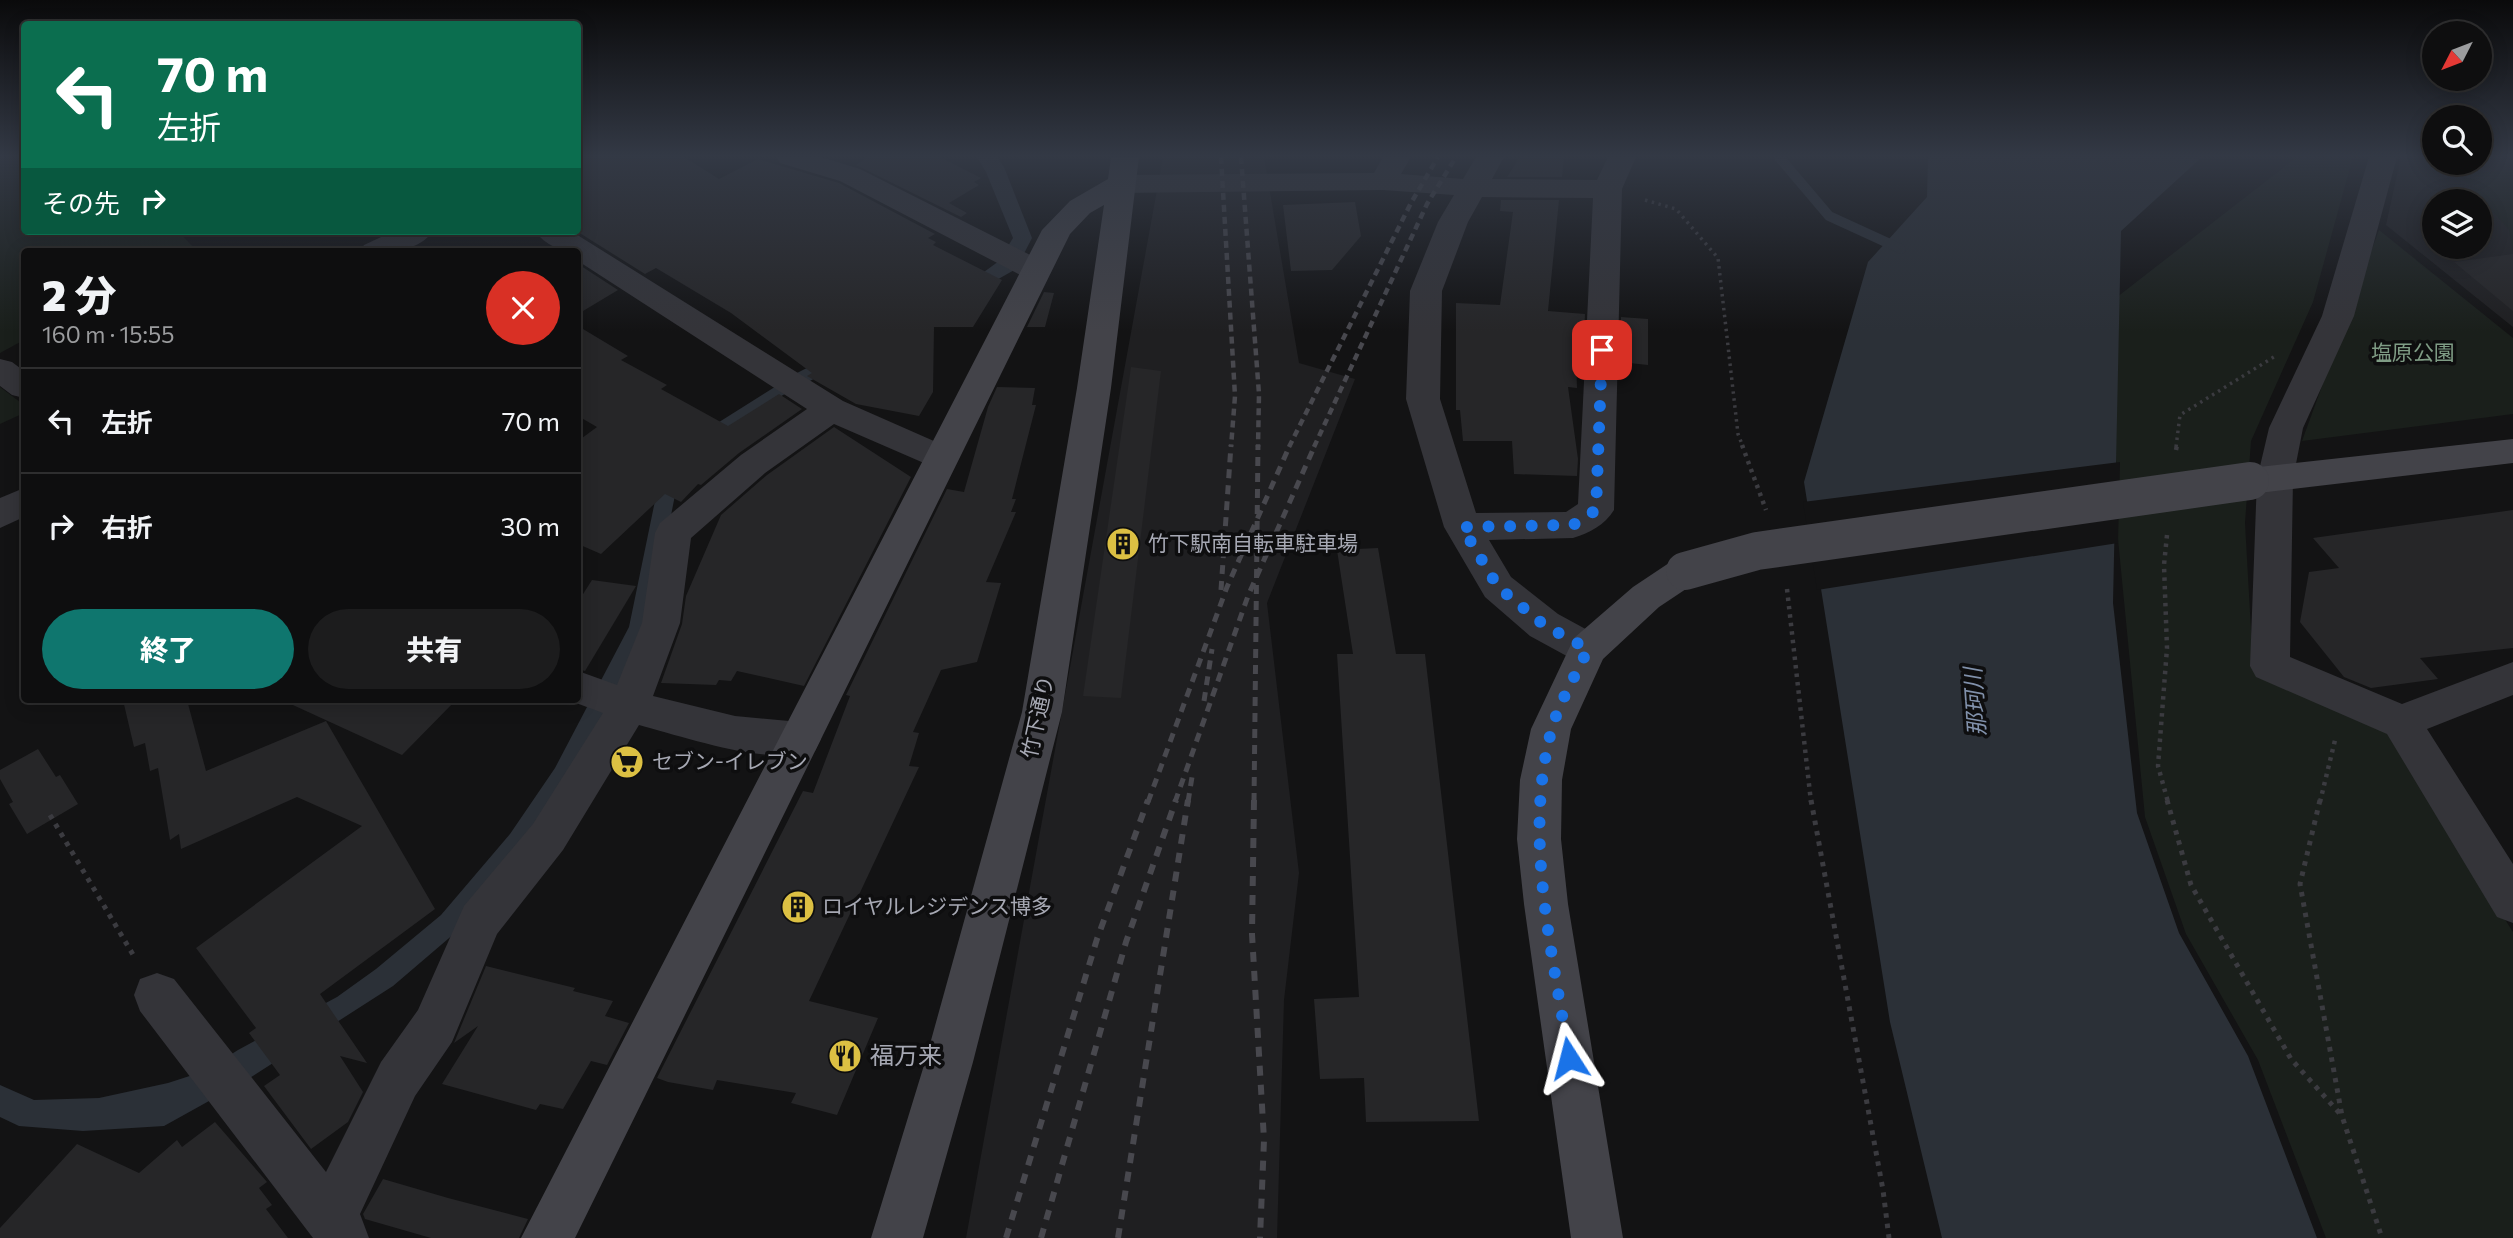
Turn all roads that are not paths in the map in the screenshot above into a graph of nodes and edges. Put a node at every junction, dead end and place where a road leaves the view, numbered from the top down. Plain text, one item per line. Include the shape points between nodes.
1 (929, 215) edge
2 (1072, 215) edge
3 (1116, 215) edge
4 (1457, 215) edge
5 (1607, 215) edge
6 (2367, 215) edge
7 (410, 235) edge
8 (556, 235) edge
9 (383, 248) edge
10 (577, 248) edge
11 (581, 250) edge
12 (1016, 259) junction
13 (0, 370) edge
14 (21, 385) edge
15 (806, 392) junction
16 (2513, 451) edge
17 (940, 458) junction
18 (2262, 480) junction
19 (21, 503) edge
20 (0, 515) edge
21 (1462, 527) junction
22 (1588, 649) junction
23 (2513, 678) edge
24 (581, 688) edge
25 (629, 706) junction
26 (2401, 722) junction
27 (800, 740) junction
28 (2513, 903) edge
29 (157, 995) road end
30 (338, 1228) edge
31 (547, 1238) edge
32 (897, 1238) edge
33 (1597, 1238) edge

1 - 12 street
2 - 12 main road
3 - 32 main road, 竹下通り via 1094,388 1042,712
4 - 21 street via 1426,291 1423,399
5 - 21 street via 1596,510 1573,525
6 - 18 street via 2338,316
7 - 9 street
8 - 10 street
11 - 15 street
12 - 17 main road
13 - 14 street
15 - 17 street
15 - 25 street via 753,464 673,533 661,623
16 - 18 main road
17 - 27 main road
18 - 22 main road, bridge via 1757,551 1685,571 1646,597
18 - 26 street via 2270,666
19 - 20 street
21 - 22 street via 1498,587 1544,625
22 - 33 main road via 1551,729 1541,780 1539,839
23 - 26 street
24 - 25 street
25 - 27 street via 734,733
25 - 30 street via 548,837 480,921 435,1026 398,1079
26 - 28 street
27 - 31 main road
29 - 30 street

